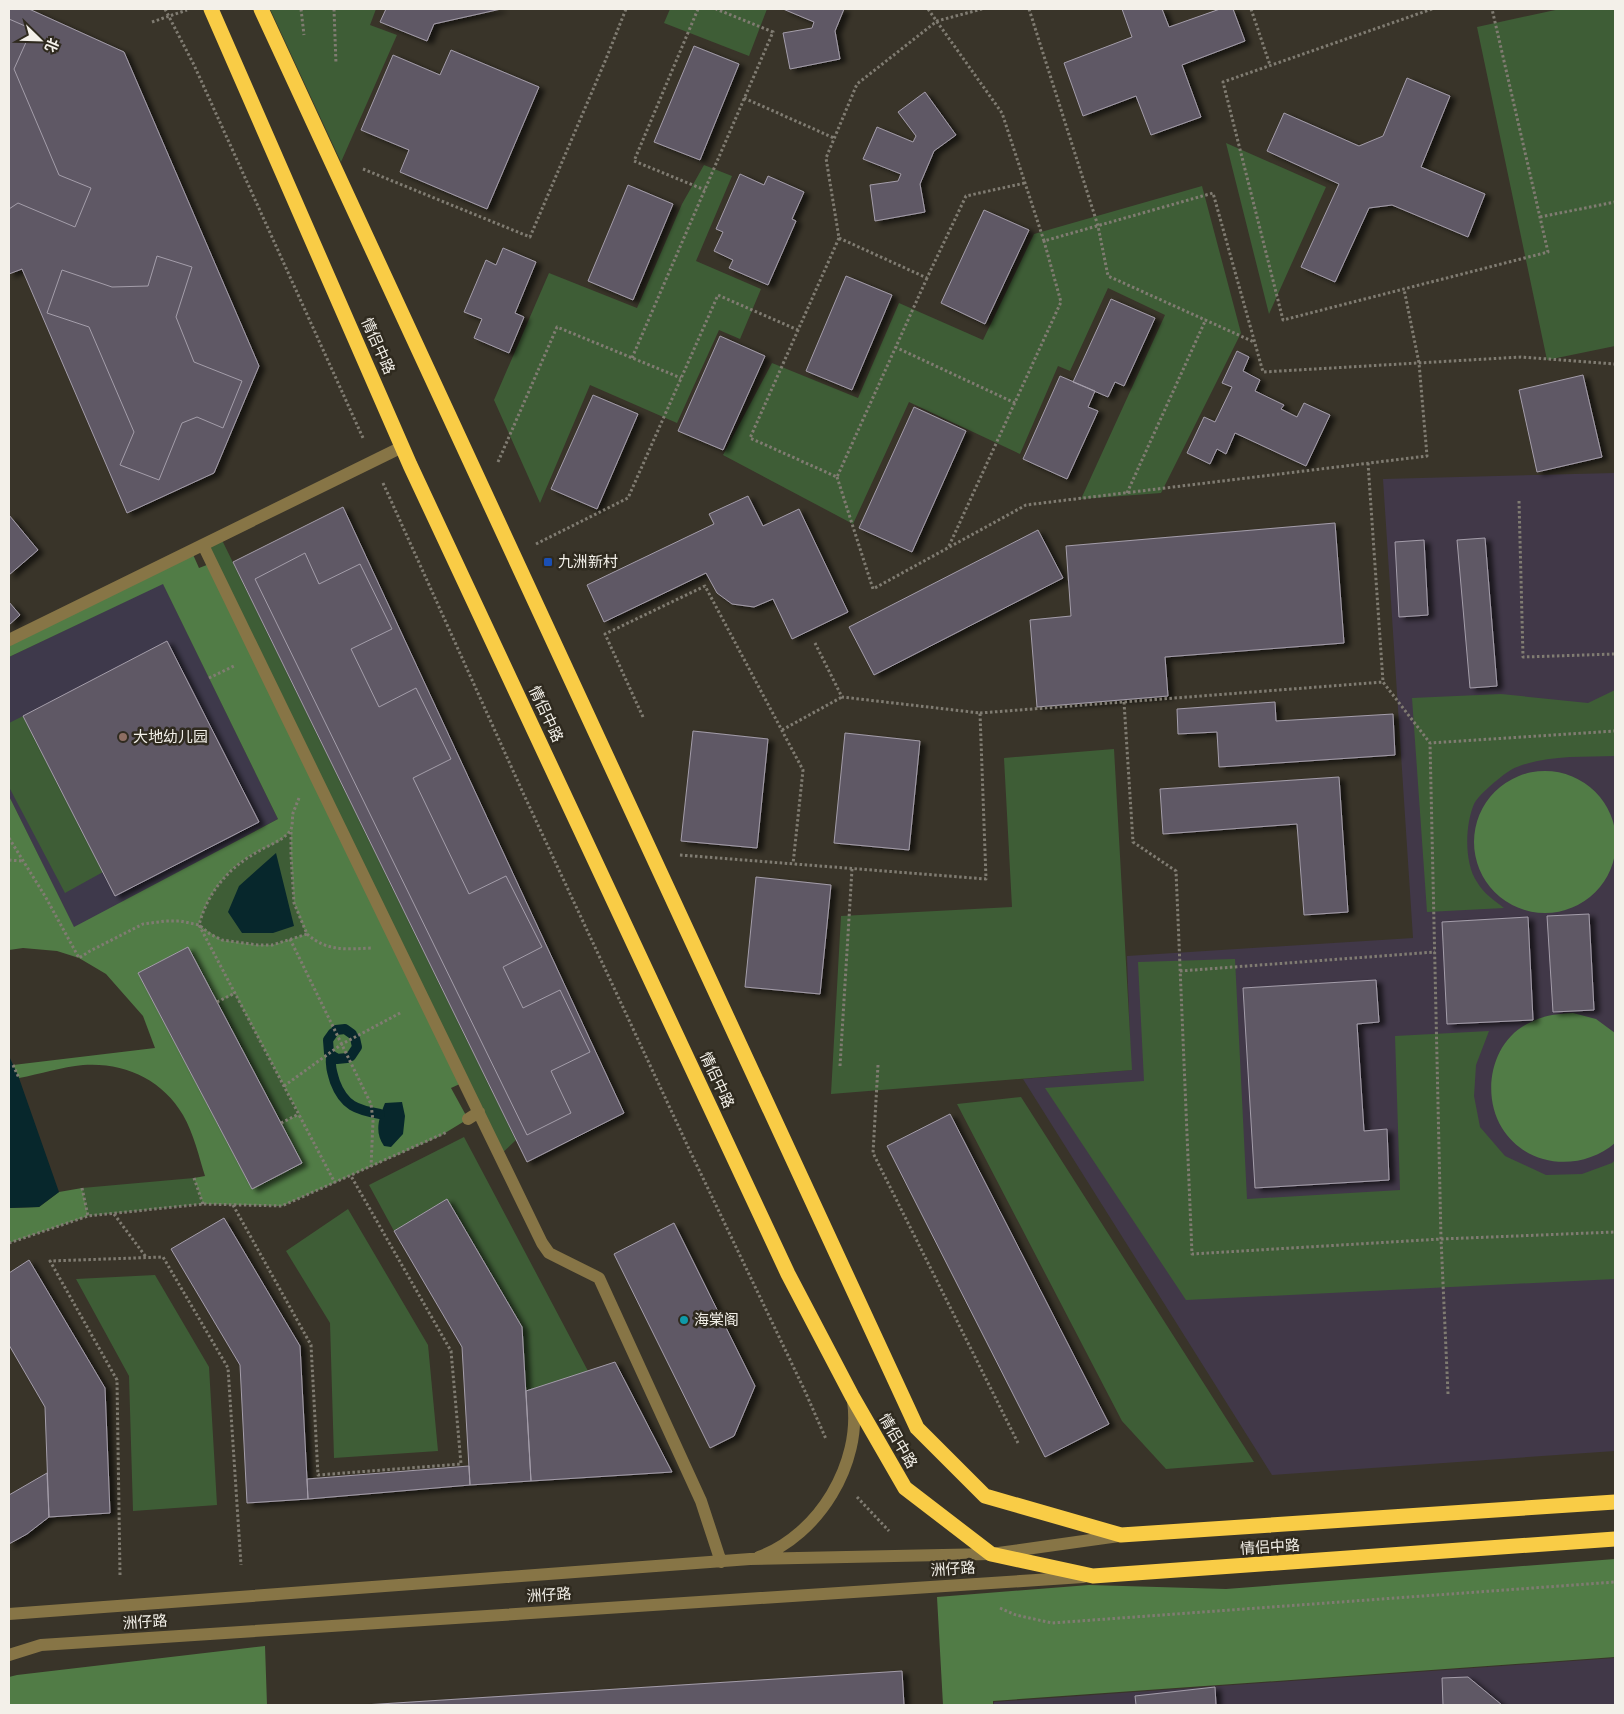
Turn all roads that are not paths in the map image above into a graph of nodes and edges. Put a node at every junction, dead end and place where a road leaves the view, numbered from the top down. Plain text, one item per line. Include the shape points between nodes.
1 (211, 9) edge
2 (261, 9) edge
3 (402, 446) junction
4 (203, 545) junction
5 (9, 640) edge
6 (480, 1112) junction
7 (468, 1119) road end
8 (852, 1396) junction
9 (1615, 1502) edge
10 (1121, 1535) junction
11 (1615, 1539) edge
12 (991, 1554) junction
13 (750, 1559) junction
14 (721, 1562) junction
15 (1093, 1576) junction
16 (9, 1614) edge
17 (9, 1655) edge

1 - 3 highway, 情侣中路
2 - 10 highway, 情侣中路 via 918,1428 985,1496
3 - 4 street
3 - 8 highway, 情侣中路 via 788,1274
4 - 5 street
4 - 6 street
6 - 7 street
6 - 14 street via 549,1253 599,1278 701,1501
8 - 12 highway, 情侣中路 via 904,1488
8 - 13 street via 855,1414 850,1451 828,1500 786,1542
9 - 10 highway, 情侣中路
10 - 12 street, 洲仔路
11 - 15 highway, 情侣中路
12 - 13 street, 洲仔路
12 - 15 highway, 情侣中路
13 - 14 street, 洲仔路
14 - 16 street, 洲仔路
15 - 17 street, 洲仔路 via 41,1645

